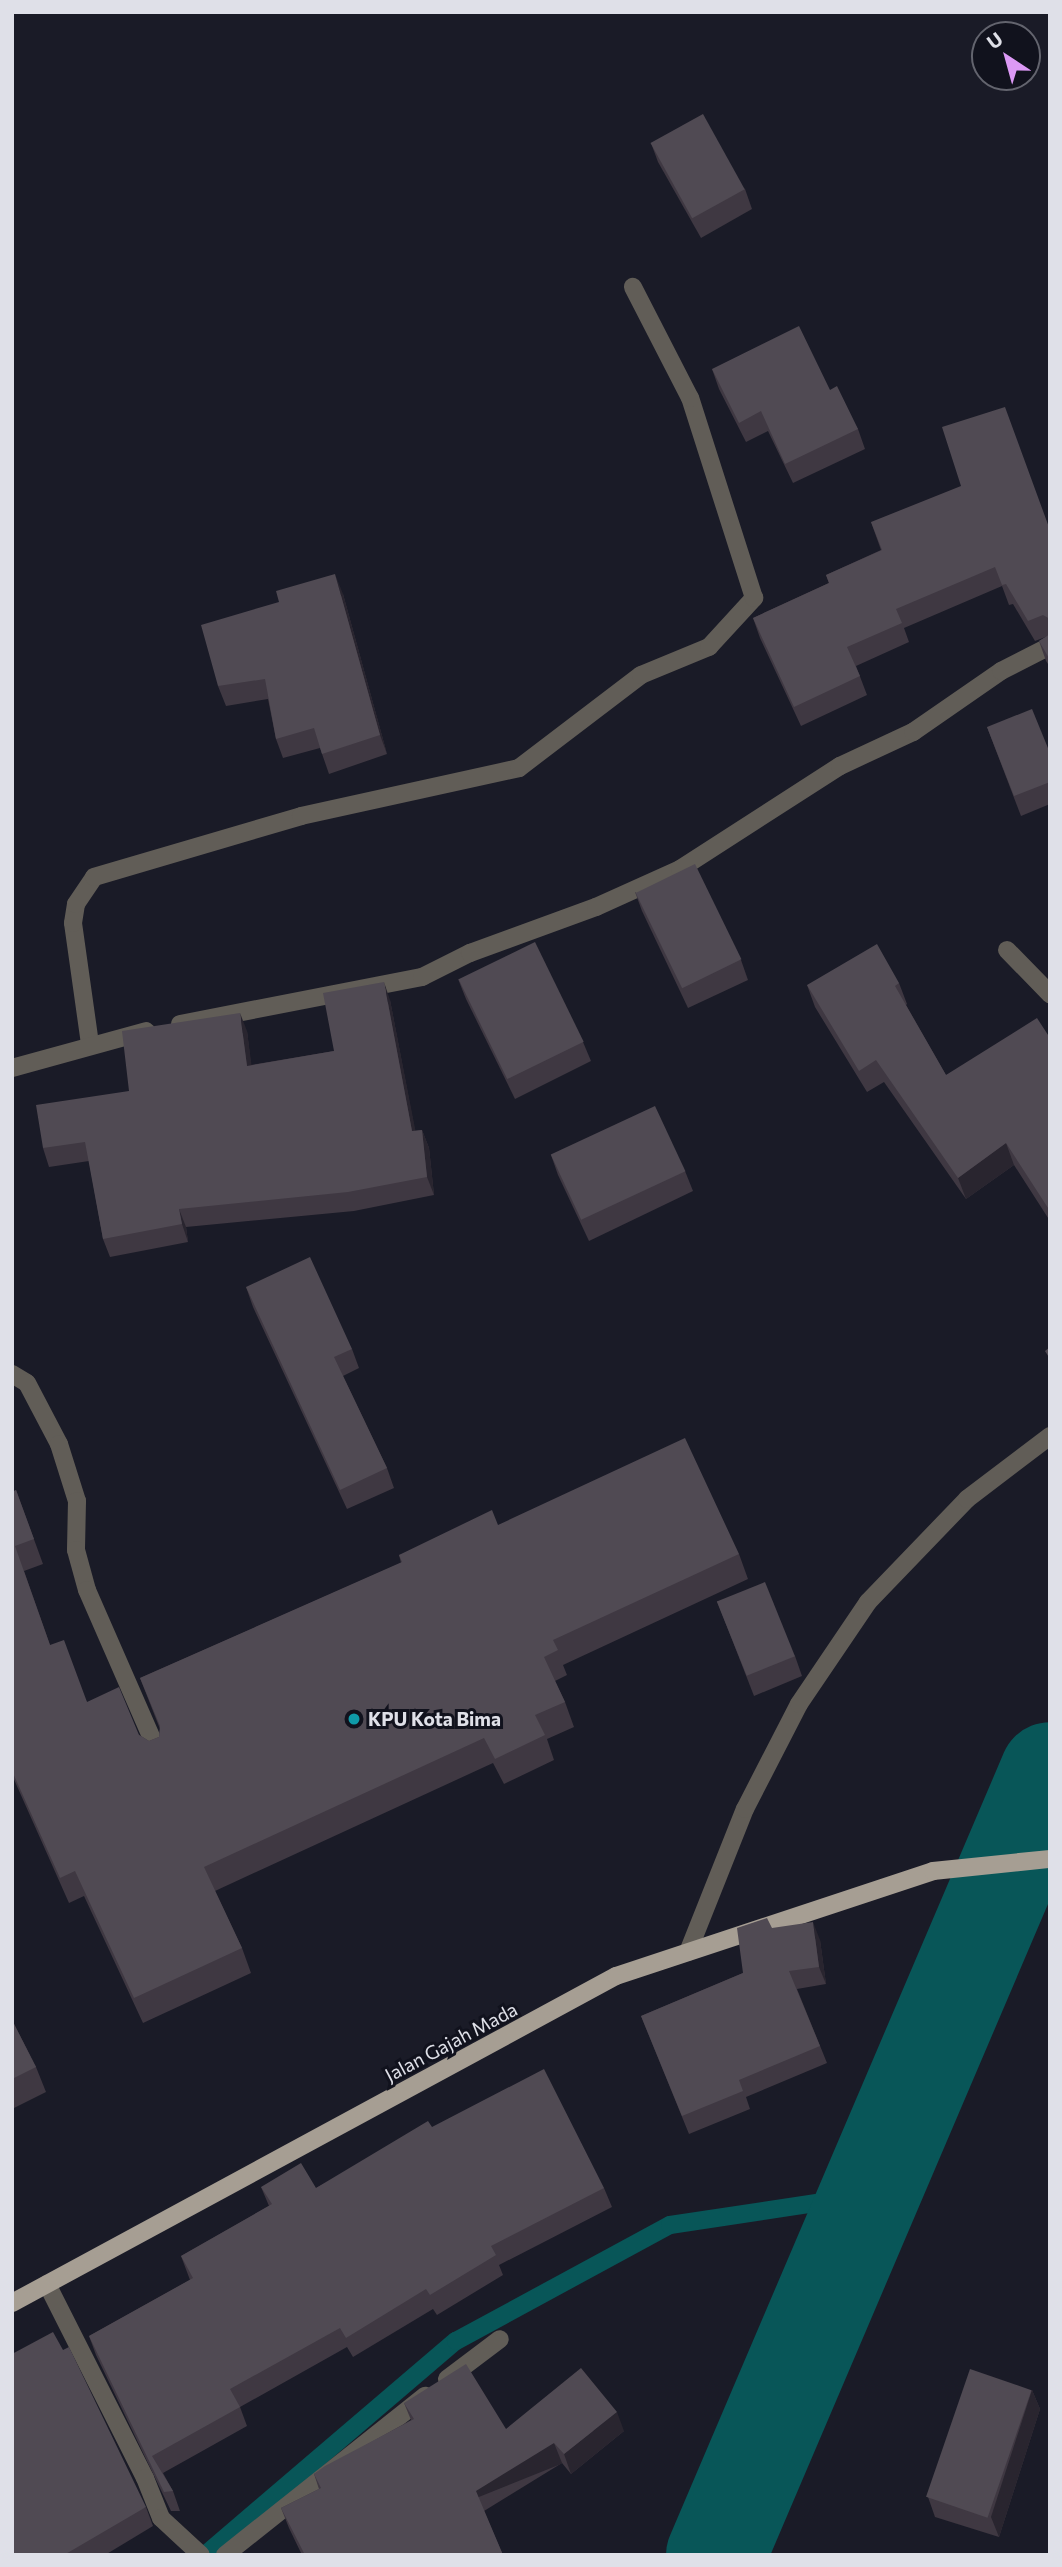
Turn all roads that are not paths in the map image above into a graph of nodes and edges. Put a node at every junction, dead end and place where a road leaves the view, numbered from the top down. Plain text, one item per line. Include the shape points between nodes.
1 (633, 287) dead end
2 (1050, 646) edge
3 (1007, 950) dead end
4 (1050, 994) edge
5 (90, 1044) junction
6 (12, 1068) edge
7 (12, 1374) edge
8 (1050, 1436) edge
9 (159, 1755) edge
10 (1050, 1859) edge
11 (688, 1952) junction
12 (47, 2284) junction
13 (12, 2303) edge
14 (500, 2339) dead end
15 (201, 2555) edge
16 (225, 2555) edge

1 - 5 street via 690,398 754,598 709,647 641,676 519,768 301,816 94,877 76,904 73,923
2 - 5 street via 1001,671 913,732 841,766 680,869 596,907 470,953 422,976 282,1001
3 - 4 street
5 - 6 street
7 - 9 street via 27,1383 59,1444 77,1501 76,1550 87,1590
8 - 11 street via 967,1499 868,1602 793,1715 745,1809
10 - 11 main road, Jalan Gajah Mada via 933,1871
11 - 12 main road, Jalan Gajah Mada via 616,1976
12 - 13 main road, Jalan Gajah Mada
12 - 15 street via 161,2518
14 - 16 street

